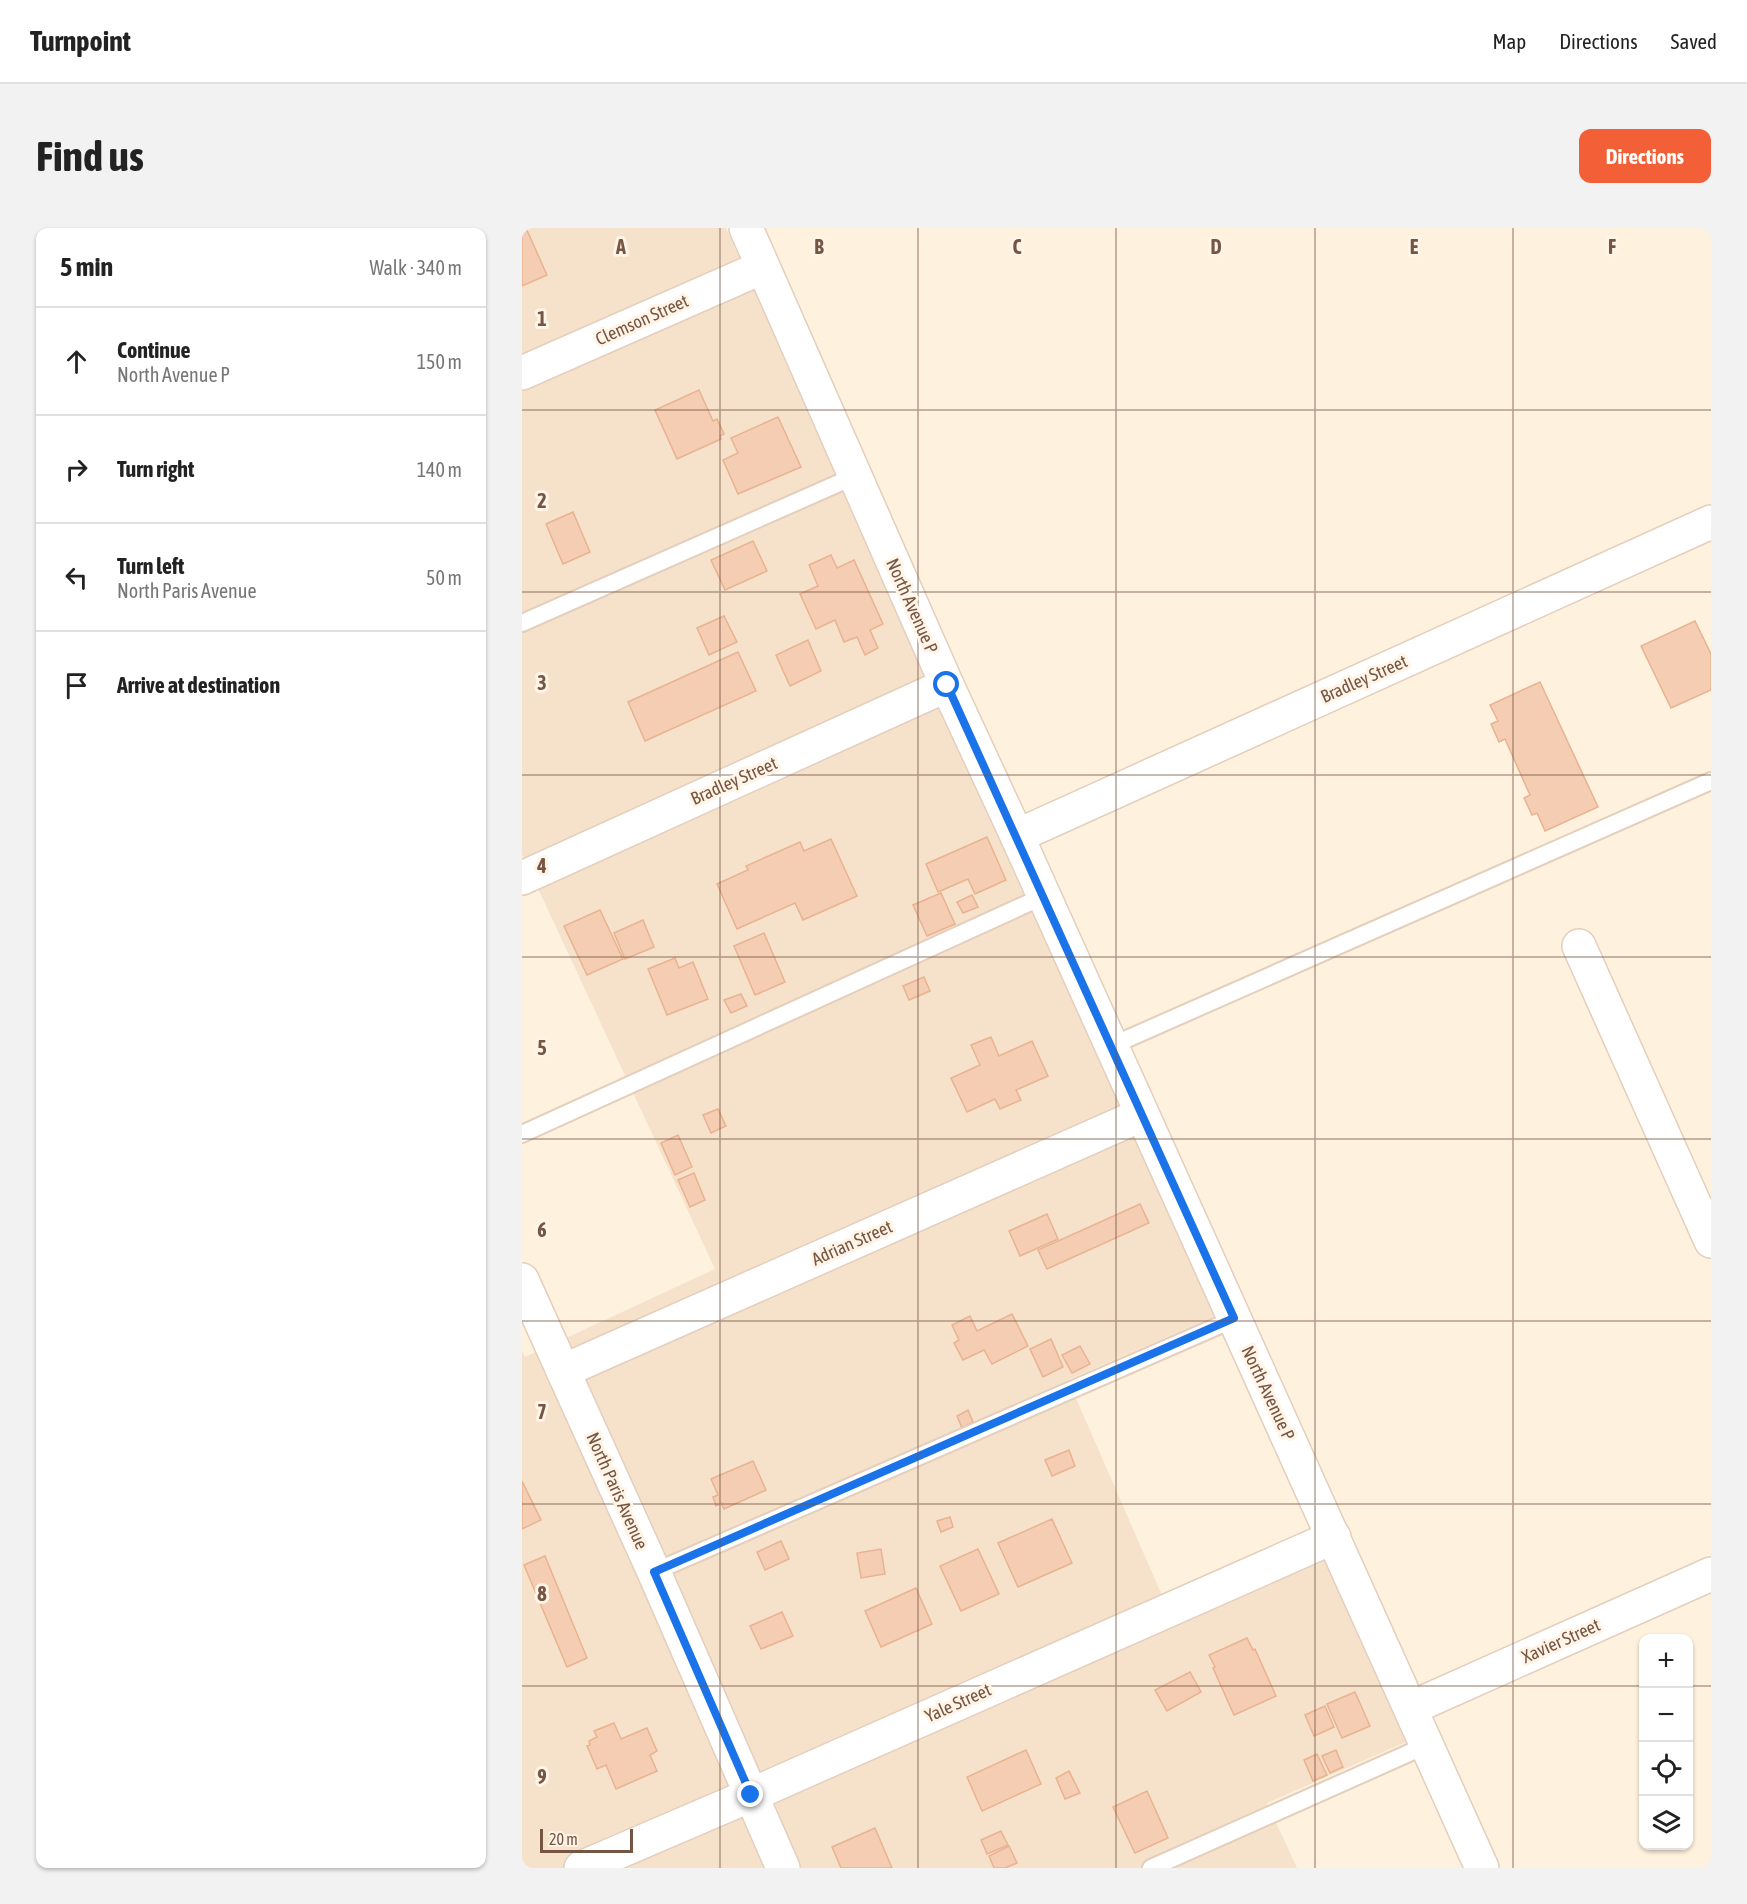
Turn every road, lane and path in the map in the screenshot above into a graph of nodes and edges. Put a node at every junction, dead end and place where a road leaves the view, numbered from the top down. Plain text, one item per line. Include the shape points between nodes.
1 (746, 228) edge
2 (763, 267) junction
3 (522, 373) edge
4 (855, 476) junction
5 (1711, 522) edge
6 (522, 623) edge
7 (947, 685) junction
8 (1711, 781) edge
9 (1017, 836) junction
10 (522, 878) edge
11 (1044, 896) junction
12 (1579, 946) dead end
13 (1111, 1046) junction
14 (1141, 1115) junction
15 (522, 1134) edge
16 (1711, 1241) edge
17 (522, 1280) edge
18 (1234, 1318) junction
19 (563, 1371) junction
20 (1334, 1537) junction
21 (654, 1572) junction
22 (1711, 1574) edge
23 (1411, 1708) junction
24 (1427, 1745) junction
25 (751, 1795) junction
26 (581, 1868) edge
27 (783, 1868) edge
28 (1151, 1868) edge
29 (1482, 1868) edge

1 - 2 street, North Avenue P
2 - 3 street, Clemson Street
2 - 4 street, North Avenue P
4 - 6 lane
4 - 7 street, North Avenue P
5 - 9 street, Bradley Street
7 - 9 street, North Avenue P
7 - 10 street, Bradley Street
8 - 13 lane
9 - 11 street, North Avenue P
11 - 13 street, North Avenue P
11 - 15 lane
12 - 16 street
13 - 14 street, North Avenue P
14 - 18 street, North Avenue P
14 - 19 street, Adrian Street
17 - 19 street, North Paris Avenue
18 - 20 street, North Avenue P
18 - 21 lane
19 - 21 street, North Paris Avenue
20 - 23 street, North Avenue P
20 - 25 street, Yale Street
21 - 25 street, North Paris Avenue
22 - 23 street, Xavier Street
23 - 24 street, North Avenue P
24 - 28 lane
24 - 29 street, North Avenue P
25 - 26 street, Yale Street
25 - 27 street, North Paris Avenue

